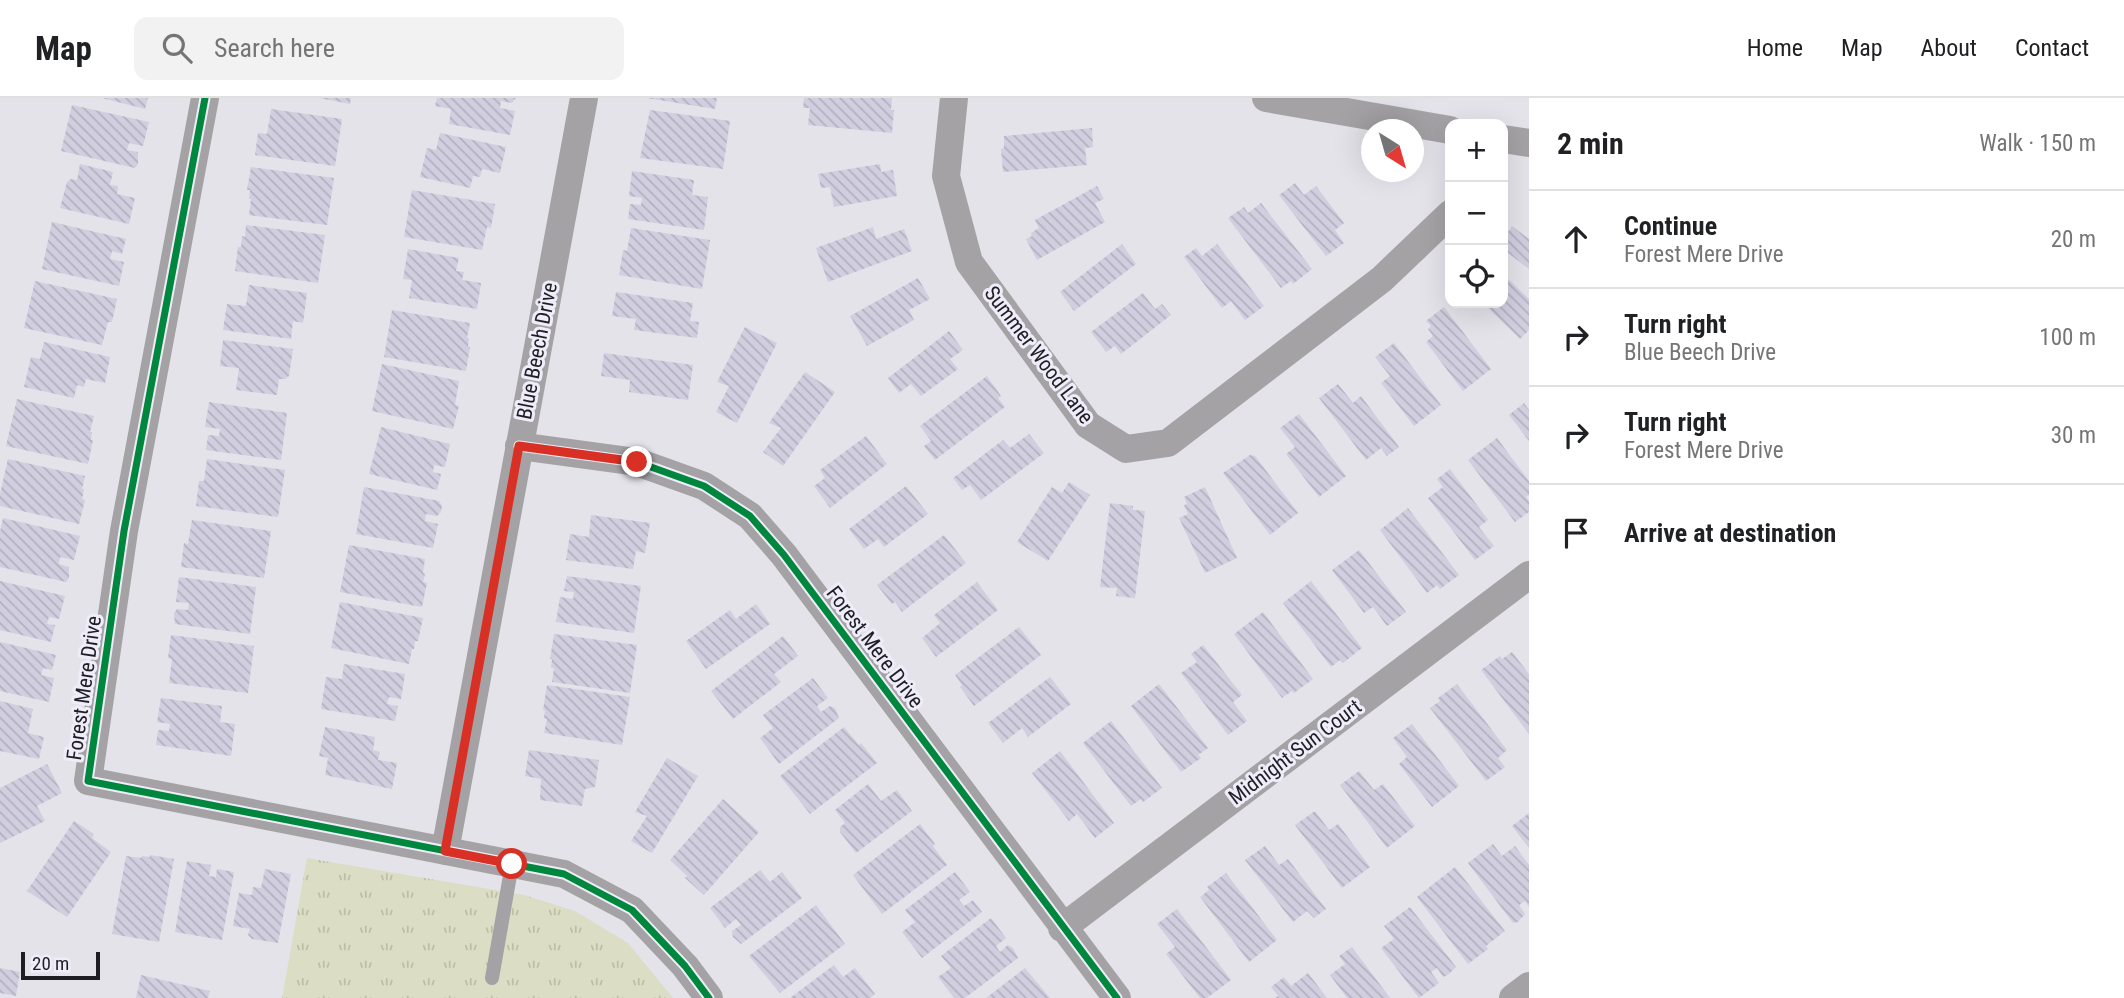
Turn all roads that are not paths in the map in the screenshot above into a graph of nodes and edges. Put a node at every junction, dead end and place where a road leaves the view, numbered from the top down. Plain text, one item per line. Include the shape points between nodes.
1 (205, 98) edge
2 (584, 98) edge
3 (954, 98) edge
4 (1266, 98) edge
5 (1445, 129) edge
6 (1508, 140) edge
7 (1529, 143) edge
8 (1445, 219) edge
9 (519, 446) junction
10 (1529, 576) edge
11 (445, 851) junction
12 (512, 864) junction
13 (1062, 928) junction
14 (492, 978) dead end
15 (1529, 986) edge
16 (709, 998) edge
17 (1117, 998) edge
18 (1513, 998) edge

1 - 11 street, Forest Mere Drive via 124,531 88,780
2 - 9 street, Blue Beech Drive
3 - 8 street, Summer Wood Lane via 946,176 969,262 1088,425 1126,449 1168,443 1382,279
4 - 5 street
6 - 7 street
9 - 11 street, Blue Beech Drive
9 - 13 street, Forest Mere Drive via 637,462 705,486 750,516 785,555
10 - 13 street, Midnight Sun Court
11 - 12 street, Forest Mere Drive
12 - 14 lane
12 - 16 street, Forest Mere Drive via 564,874 632,910
13 - 17 street, Forest Mere Drive
15 - 18 street

